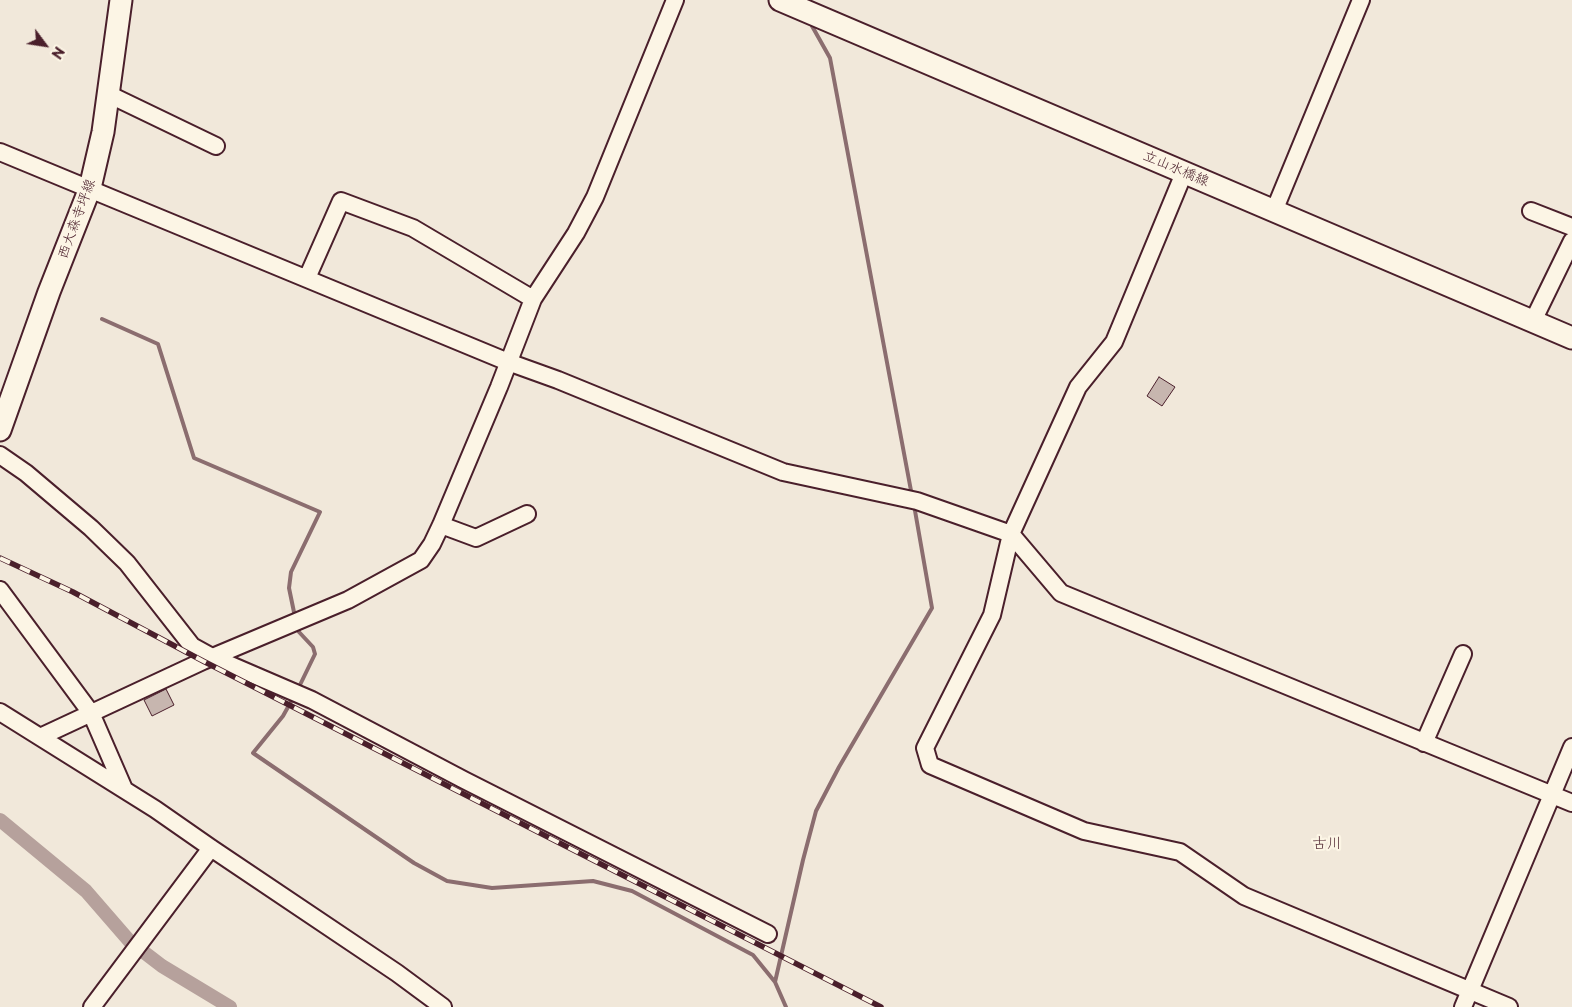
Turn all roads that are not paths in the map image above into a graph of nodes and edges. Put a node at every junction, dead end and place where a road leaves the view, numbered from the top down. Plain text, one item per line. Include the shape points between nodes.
1 (121, 0) edge
2 (675, 0) edge
3 (1360, 0) edge
4 (787, 1) edge
5 (108, 94) junction
6 (216, 146) dead end
7 (0, 152) edge
8 (1184, 173) junction
9 (90, 188) junction
10 (1274, 211) junction
11 (1532, 211) dead end
12 (1572, 227) edge
13 (1572, 241) edge
14 (307, 278) junction
15 (533, 299) junction
16 (1533, 321) junction
17 (1572, 338) edge
18 (508, 362) junction
19 (0, 430) edge
20 (0, 455) edge
21 (527, 514) dead end
22 (441, 525) junction
23 (1010, 534) junction
24 (0, 590) edge
25 (1462, 654) dead end
26 (212, 657) junction
27 (0, 712) edge
28 (91, 713) junction
29 (40, 737) junction
30 (1424, 743) junction
31 (1572, 747) edge
32 (124, 789) junction
33 (1552, 795) junction
34 (1572, 803) edge
35 (211, 848) junction
36 (768, 934) dead end
37 (1470, 991) junction
38 (92, 1007) edge
39 (443, 1007) edge
40 (1463, 1007) edge
41 (1509, 1007) edge

1 - 5 main road, 西大森寺坪線
2 - 15 street via 595,197
3 - 10 street
4 - 8 main road, 立山水橋線
5 - 6 street
5 - 9 main road, 西大森寺坪線
7 - 9 street
8 - 10 main road, 立山水橋線
8 - 23 street via 1114,342 1078,387
9 - 14 street
9 - 19 main road, 西大森寺坪線
10 - 16 main road, 立山水橋線
11 - 12 street
13 - 16 street
14 - 15 street via 341,201 413,228
14 - 18 street
15 - 18 street
16 - 17 main road, 立山水橋線
18 - 22 street
18 - 23 street via 783,472 917,500
20 - 26 street via 91,528 127,563 192,646
21 - 22 street via 476,538
22 - 26 street via 421,560 348,600
23 - 30 street via 1061,593
23 - 37 street via 992,615 925,748 930,765 1084,831 1180,852 1244,896
24 - 28 street
25 - 30 street
26 - 28 street
26 - 36 street via 312,700
27 - 29 street
28 - 29 street
28 - 32 street
29 - 32 street
30 - 33 street
31 - 33 street
32 - 35 street
33 - 34 street
33 - 37 street
35 - 38 street
35 - 39 street
37 - 40 street
37 - 41 street

